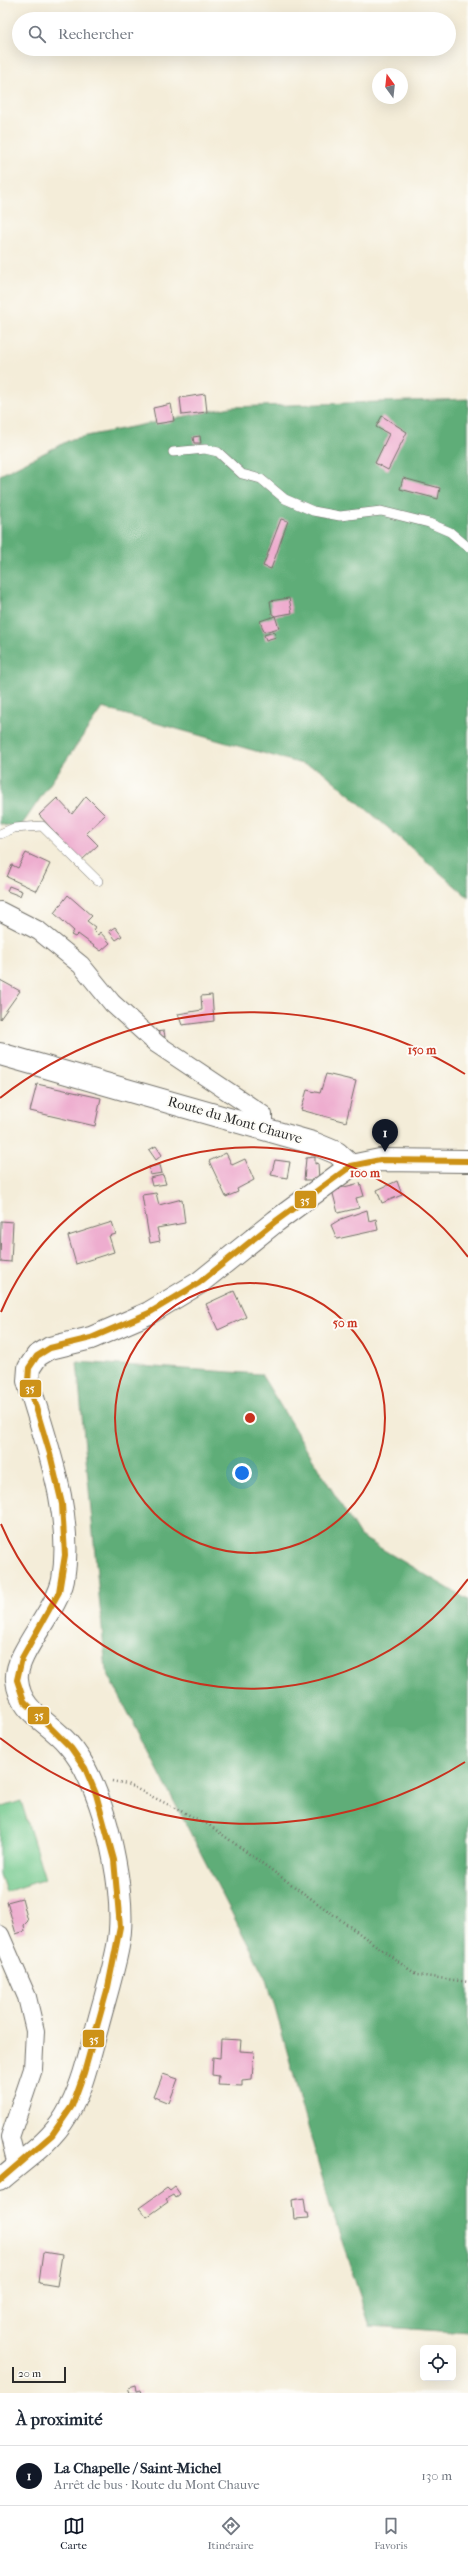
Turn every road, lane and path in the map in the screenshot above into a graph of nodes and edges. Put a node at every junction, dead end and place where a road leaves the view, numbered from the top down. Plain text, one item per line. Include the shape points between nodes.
1 (173, 452) dead end
2 (468, 547) edge
3 (0, 834) edge
4 (98, 881) dead end
5 (0, 911) edge
6 (0, 1054) edge
7 (263, 1127) junction
8 (468, 1161) edge
9 (350, 1166) junction
10 (89, 1777) junction
11 (0, 1935) edge
12 (468, 1982) edge
13 (17, 2165) junction
14 (0, 2180) edge

1 - 2 lane via 205,449 218,452 242,474 261,480 285,499 313,511 340,516 381,511 429,523 450,532
3 - 4 lane via 14,828 42,826
5 - 7 street via 39,931 81,965 112,1003 157,1044 263,1115
6 - 7 street, Route du Mont Chauve
7 - 9 street, Route du Mont Chauve via 331,1150
8 - 9 street via 380,1160
9 - 10 street via 199,1283 149,1313 91,1338 50,1348 37,1356 29,1368 28,1380 48,1447 63,1516 63,1580 55,1604 19,1664 16,1677 23,1702 31,1713 67,1743
10 - 12 path via 127,1784 209,1824 417,1975
10 - 13 street via 103,1815 119,1892 118,1945 94,2038 78,2091 67,2115 50,2138
11 - 13 street via 27,1997 35,2031 33,2069 10,2137
13 - 14 street

